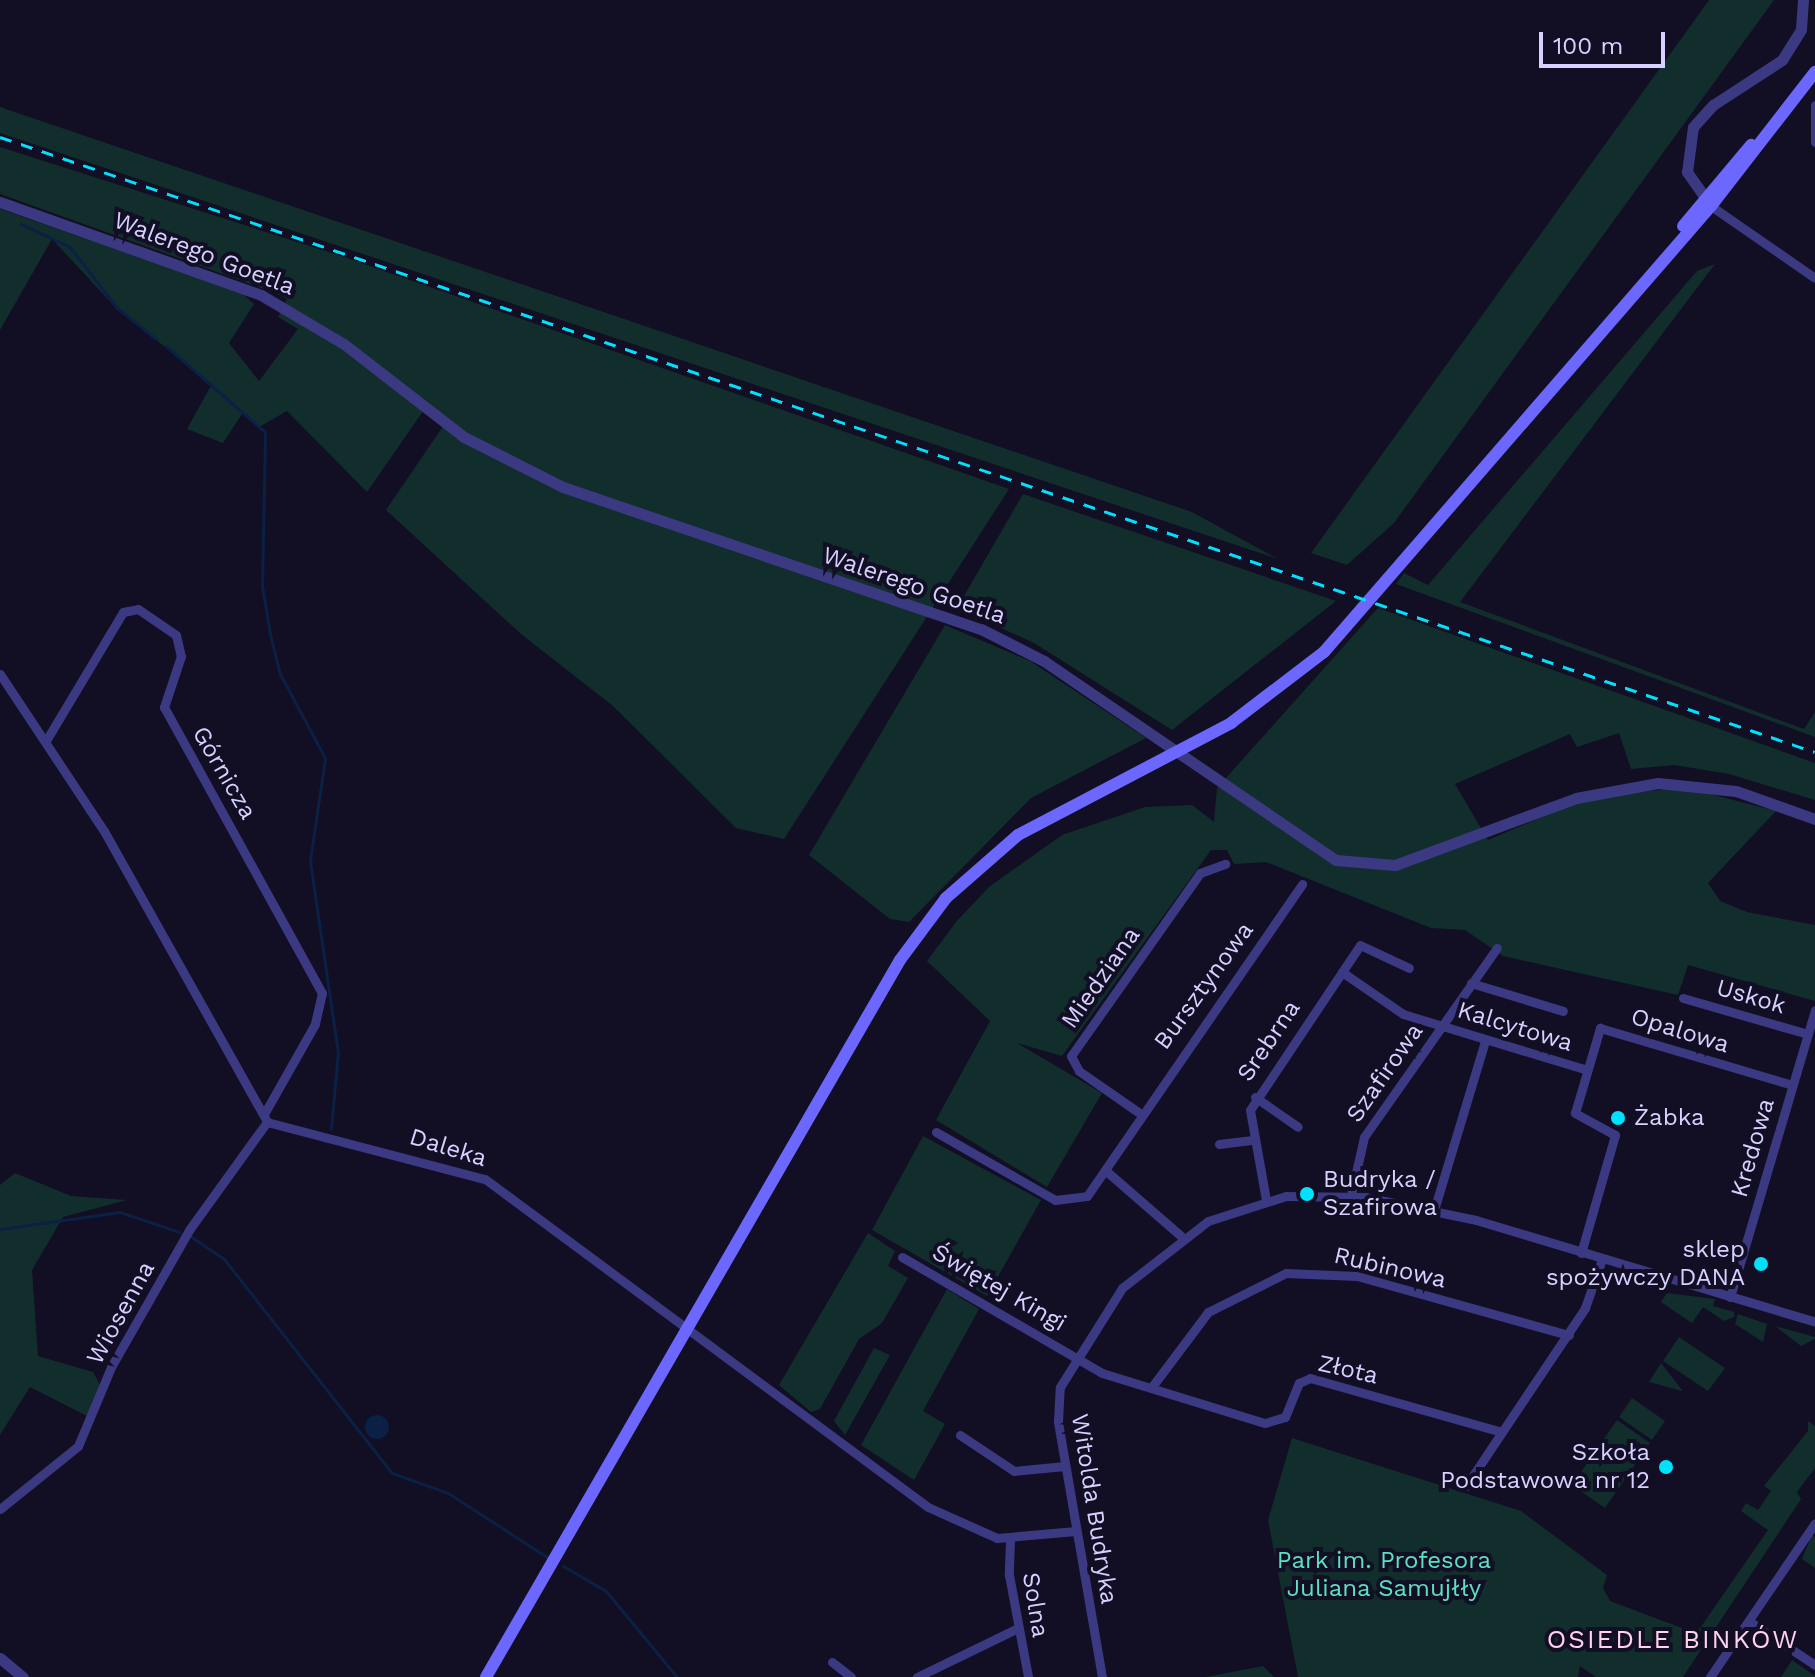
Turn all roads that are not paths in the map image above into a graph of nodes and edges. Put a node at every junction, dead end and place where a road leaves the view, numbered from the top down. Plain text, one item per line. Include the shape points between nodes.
1 (1803, 0) edge
2 (1813, 74) edge
3 (1815, 105) edge
4 (1815, 142) edge
5 (0, 202) edge
6 (1708, 203) junction
7 (1815, 278) edge
8 (0, 674) edge
9 (47, 739) junction
10 (1180, 750) junction
11 (1815, 819) edge
12 (1225, 864) dead end
13 (1302, 884) dead end
14 (1497, 948) dead end
15 (1409, 968) dead end
16 (1342, 972) junction
17 (1471, 983) junction
18 (1683, 998) dead end
19 (1815, 1010) edge
20 (1563, 1011) dead end
21 (1442, 1026) junction
22 (1808, 1034) junction
23 (1485, 1041) junction
24 (1587, 1070) junction
25 (1792, 1085) junction
26 (1255, 1097) junction
27 (1138, 1112) junction
28 (265, 1118) junction
29 (1298, 1127) dead end
30 (936, 1132) dead end
31 (1251, 1140) junction
32 (1219, 1144) dead end
33 (1105, 1170) junction
34 (1351, 1195) junction
35 (1266, 1200) junction
36 (1434, 1210) junction
37 (1181, 1236) junction
38 (1581, 1253) junction
39 (902, 1257) dead end
40 (1602, 1259) junction
41 (1730, 1297) junction
42 (1815, 1322) edge
43 (688, 1333) junction
44 (1569, 1335) junction
45 (1074, 1356) junction
46 (1151, 1388) junction
47 (1502, 1432) junction
48 (960, 1435) dead end
49 (1065, 1466) junction
50 (1466, 1486) dead end
51 (0, 1509) edge
52 (1815, 1523) edge
53 (1076, 1531) junction
54 (1010, 1539) junction
55 (1749, 1621) junction
56 (1018, 1628) junction
57 (0, 1658) edge
58 (832, 1662) dead end
59 (1815, 1665) edge
60 (23, 1677) edge
61 (486, 1677) edge
62 (851, 1677) edge
63 (917, 1677) edge
64 (1028, 1677) edge
65 (1102, 1677) edge
66 (1710, 1677) edge

1 - 6 street via 1801,29 1782,60 1713,105 1693,127 1687,172
2 - 6 main road
3 - 4 street
5 - 10 street, Walerego Goetla via 261,295 344,344 464,437 563,487 981,629 1044,661
6 - 7 street
6 - 10 main road via 1324,652 1262,703
8 - 9 street
9 - 28 street
9 - 28 street, Górnicza via 123,612 138,609 176,635 181,656 164,707 322,993 317,1020
10 - 11 street, Walerego Goetla via 1299,841 1357,865 1419,859 1576,798 1658,783 1736,791
10 - 43 main road via 1039,821 946,898 900,960
12 - 27 street, Miedziana via 1200,873 1071,1056 1088,1079
13 - 27 street, Bursztynowa
14 - 17 street, Szafirowa
15 - 16 street, Srebrna via 1360,945
16 - 21 street, Kalcytowa via 1387,1004
16 - 26 street, Srebrna
17 - 20 street
17 - 21 street, Szafirowa
18 - 22 street, Uskok
19 - 22 street, Kredowa
21 - 23 street, Kalcytowa
21 - 34 street, Szafirowa via 1364,1137
22 - 25 street, Kredowa
23 - 24 street, Kalcytowa
23 - 36 street
24 - 25 street, Opalowa via 1600,1028
24 - 38 street via 1576,1116 1615,1135
25 - 41 street, Kredowa
26 - 29 street
26 - 31 street, Srebrna
27 - 33 street, Bursztynowa
28 - 43 street, Daleka via 485,1179
28 - 51 street, Wiosenna via 189,1230 111,1367 78,1446
30 - 33 street, Bursztynowa via 1064,1202 1087,1196
31 - 32 street
31 - 35 street, Srebrna
33 - 37 street
34 - 35 street, Witolda Budryka
34 - 36 street, Witolda Budryka
35 - 37 street, Witolda Budryka
36 - 38 street, Witolda Budryka
37 - 45 street, Witolda Budryka via 1122,1288
38 - 40 street, Witolda Budryka
39 - 45 street, Świętej Kingi
40 - 41 street, Witolda Budryka
40 - 44 street
41 - 42 street, Witolda Budryka
43 - 54 street, Daleka via 918,1501 973,1531
43 - 61 main road
44 - 46 street, Rubinowa via 1357,1276 1286,1273 1208,1312
44 - 47 street
45 - 46 street, Złota
45 - 49 street, Witolda Budryka via 1058,1407
46 - 47 street, Złota via 1270,1423 1285,1417 1299,1383 1310,1378
47 - 50 street
48 - 49 street via 1014,1471
49 - 53 street, Witolda Budryka
52 - 55 street
53 - 54 street, Daleka
53 - 65 street, Witolda Budryka
54 - 56 street, Solna
55 - 59 street
55 - 66 street
56 - 63 street
56 - 64 street, Solna
57 - 60 street
58 - 62 street

